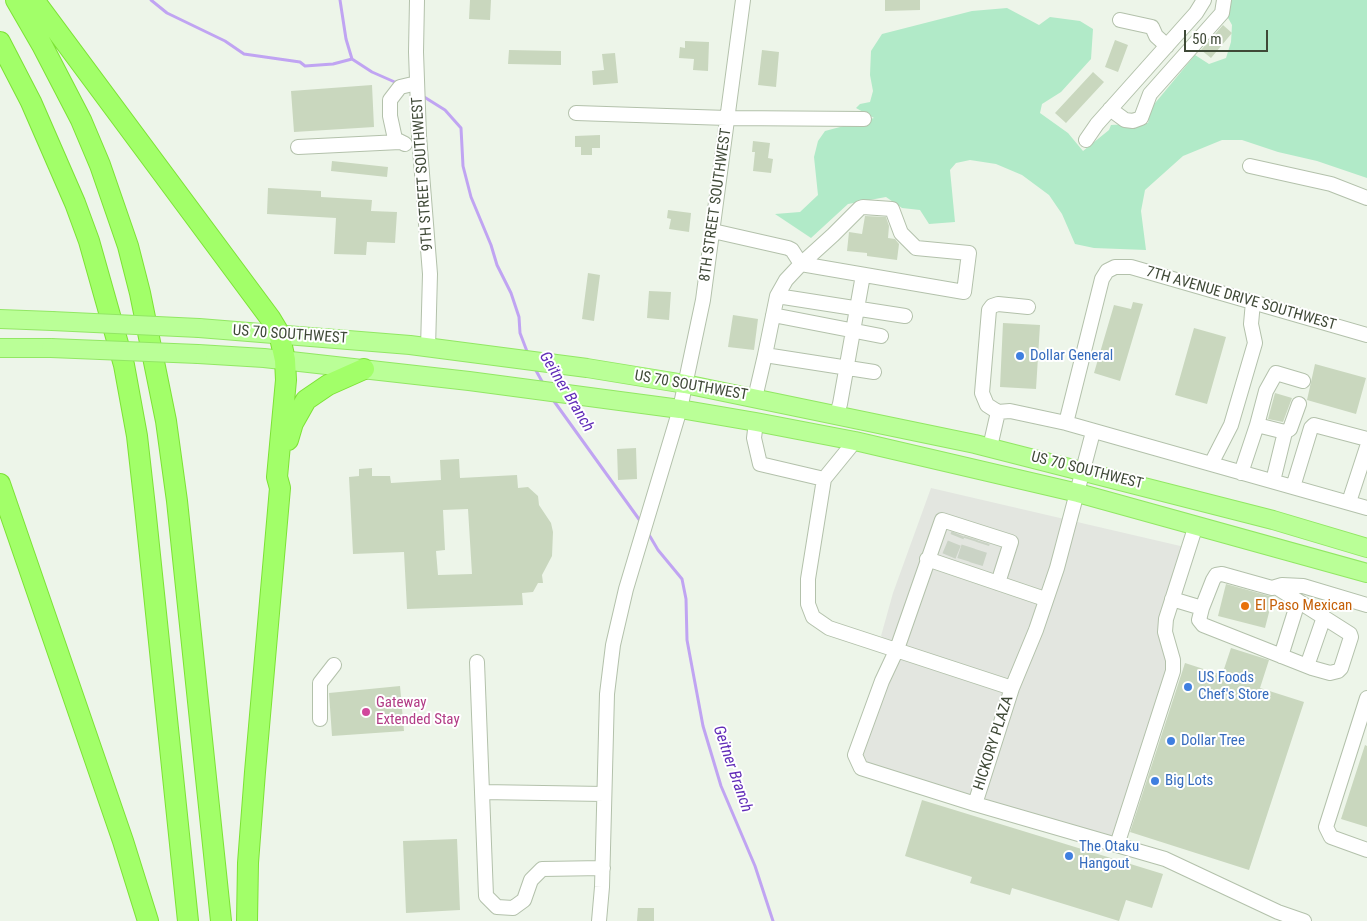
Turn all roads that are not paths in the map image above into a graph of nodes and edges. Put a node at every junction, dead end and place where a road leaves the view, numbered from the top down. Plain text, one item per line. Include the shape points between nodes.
1 (16, 0) edge
2 (34, 0) edge
3 (417, 0) edge
4 (743, 0) edge
5 (1204, 0) edge
6 (1224, 0) edge
7 (1120, 20) dead end
8 (0, 42) edge
9 (1167, 46) junction
10 (417, 83) junction
11 (1110, 109) junction
12 (576, 113) dead end
13 (727, 118) junction
14 (864, 119) dead end
15 (1086, 140) dead end
16 (400, 142) junction
17 (298, 148) dead end
18 (420, 149) junction
19 (1250, 166) dead end
20 (1367, 198) edge
21 (713, 231) junction
22 (801, 264) junction
23 (862, 274) junction
24 (777, 296) junction
25 (1253, 302) junction
26 (1028, 307) dead end
27 (857, 309) junction
28 (773, 315) junction
29 (906, 316) dead end
30 (0, 319) edge
31 (853, 331) junction
32 (279, 333) junction
33 (881, 336) dead end
34 (1367, 336) edge
35 (0, 348) edge
36 (428, 348) junction
37 (765, 354) junction
38 (285, 360) junction
39 (846, 368) junction
40 (364, 369) junction
41 (874, 372) dead end
42 (1303, 381) dead end
43 (685, 384) junction
44 (755, 398) junction
45 (1299, 404) dead end
46 (680, 409) junction
47 (998, 412) junction
48 (836, 416) junction
49 (756, 422) junction
50 (1066, 423) junction
51 (1257, 424) junction
52 (1093, 432) junction
53 (1286, 432) junction
54 (1367, 439) edge
55 (855, 441) junction
56 (1367, 447) edge
57 (990, 448) junction
58 (1211, 464) junction
59 (1084, 470) junction
60 (1242, 472) junction
61 (824, 479) junction
62 (1273, 481) junction
63 (0, 484) edge
64 (1293, 486) junction
65 (280, 488) junction
66 (1078, 493) junction
67 (1349, 502) junction
68 (1367, 508) edge
69 (1196, 525) junction
70 (1367, 548) edge
71 (927, 559) junction
72 (1367, 573) edge
73 (998, 583) junction
74 (1276, 587) junction
75 (1045, 599) junction
76 (1172, 599) junction
77 (1298, 602) junction
78 (1367, 605) edge
79 (1202, 608) junction
80 (1324, 617) junction
81 (897, 649) junction
82 (1281, 656) junction
83 (476, 662) dead end
84 (334, 665) dead end
85 (1308, 666) junction
86 (1012, 688) junction
87 (1367, 698) edge
88 (320, 719) dead end
89 (1363, 721) edge
90 (482, 792) junction
91 (604, 794) junction
92 (975, 804) junction
93 (1117, 845) junction
94 (1367, 850) edge
95 (603, 868) junction
96 (148, 921) edge
97 (188, 921) edge
98 (221, 921) edge
99 (247, 921) edge
100 (598, 921) edge
101 (1304, 921) edge

1 - 98 highway via 51,61 100,164 140,293 166,420 175,483
2 - 32 highway
3 - 10 street, 9TH STREET SOUTHWEST
4 - 13 street, 8TH STREET SOUTHWEST
5 - 9 street
6 - 11 street via 1222,12 1150,94 1144,115 1129,121
7 - 9 street via 1152,27
8 - 97 highway via 31,102 75,203 124,365 136,428
9 - 11 street
10 - 16 street via 400,87 390,100 395,139
10 - 18 street, 9TH STREET SOUTHWEST
11 - 15 street
12 - 13 street
13 - 14 street
13 - 21 street, 8TH STREET SOUTHWEST
16 - 17 street
16 - 18 street
18 - 36 street, 9TH STREET SOUTHWEST via 430,274
19 - 20 street via 1331,184
21 - 22 street via 788,248
21 - 43 street, 8TH STREET SOUTHWEST via 703,300
22 - 23 street
22 - 23 street via 860,208 866,206 892,210 902,233 916,248 968,253 970,256 964,292
22 - 24 street
23 - 27 street
24 - 27 street
24 - 28 street
25 - 34 street, 7TH AVENUE DRIVE SOUTHWEST
25 - 50 street, 7TH AVENUE DRIVE SOUTHWEST via 1131,267 1115,267 1107,272 1102,279
25 - 58 street via 1251,324 1256,343 1231,425
26 - 47 street via 998,304 989,310 982,393 987,405
27 - 29 street
27 - 31 street
28 - 31 street
28 - 37 street
30 - 32 main road, US 70 SOUTHWEST, bridge
31 - 33 street
31 - 39 street
32 - 36 main road, US 70 SOUTHWEST
32 - 38 highway
35 - 38 main road, US 70 SOUTHWEST, bridge
36 - 43 main road, US 70 SOUTHWEST
37 - 39 street
37 - 44 street
38 - 40 main road, US 70 SOUTHWEST
38 - 65 highway via 277,477
39 - 41 street
39 - 48 street
40 - 46 main road, US 70 SOUTHWEST
40 - 65 highway via 320,389 301,407 290,434
42 - 51 street via 1276,373 1266,391
43 - 44 main road, US 70 SOUTHWEST
43 - 46 street, 8TH STREET SOUTHWEST
44 - 48 main road, US 70 SOUTHWEST
45 - 53 street
46 - 49 main road, US 70 SOUTHWEST
46 - 91 street, 8TH STREET SOUTHWEST via 626,589 613,645 607,694
47 - 50 street via 1010,411
47 - 57 street
48 - 57 main road, US 70 SOUTHWEST
49 - 55 main road, US 70 SOUTHWEST
49 - 61 street via 754,438 760,464
50 - 52 street
51 - 53 street
51 - 60 street
52 - 58 street
52 - 59 street, HICKORY PLAZA
53 - 62 street
54 - 64 street via 1314,425
55 - 61 street
55 - 66 main road, US 70 SOUTHWEST
56 - 67 street
57 - 59 main road, US 70 SOUTHWEST
58 - 60 street
59 - 66 street, HICKORY PLAZA
59 - 70 main road, US 70 SOUTHWEST
60 - 62 street
61 - 81 street via 808,579 808,604 813,617 830,628
62 - 64 street
63 - 96 highway
64 - 67 street
65 - 99 highway via 248,863
66 - 69 main road, US 70 SOUTHWEST
66 - 75 street, HICKORY PLAZA
67 - 68 street
69 - 72 main road, US 70 SOUTHWEST
69 - 76 street
71 - 73 street via 969,567
71 - 73 street via 942,520 972,534 1011,542
71 - 81 street
73 - 75 street
74 - 77 street
74 - 78 street via 1303,586
74 - 79 street via 1216,575
75 - 86 street, HICKORY PLAZA
76 - 79 street
76 - 93 street via 1165,632 1173,671
77 - 80 street
77 - 82 street
79 - 82 street via 1199,620 1203,625
80 - 85 street
80 - 85 street via 1351,637 1341,668 1330,673
81 - 86 street
81 - 92 street via 860,737 855,755 861,768
82 - 85 street
83 - 90 street
84 - 88 street via 320,683
86 - 92 street, HICKORY PLAZA
87 - 89 street
89 - 94 street via 1326,827 1331,837
90 - 91 street
90 - 95 street via 486,896 497,907 505,909 519,904 528,893 530,880 542,869
91 - 95 street, 8TH STREET SOUTHWEST
92 - 93 street, HICKORY PLAZA
93 - 101 street, HICKORY PLAZA via 1165,859
95 - 100 street, 8TH STREET SOUTHWEST

